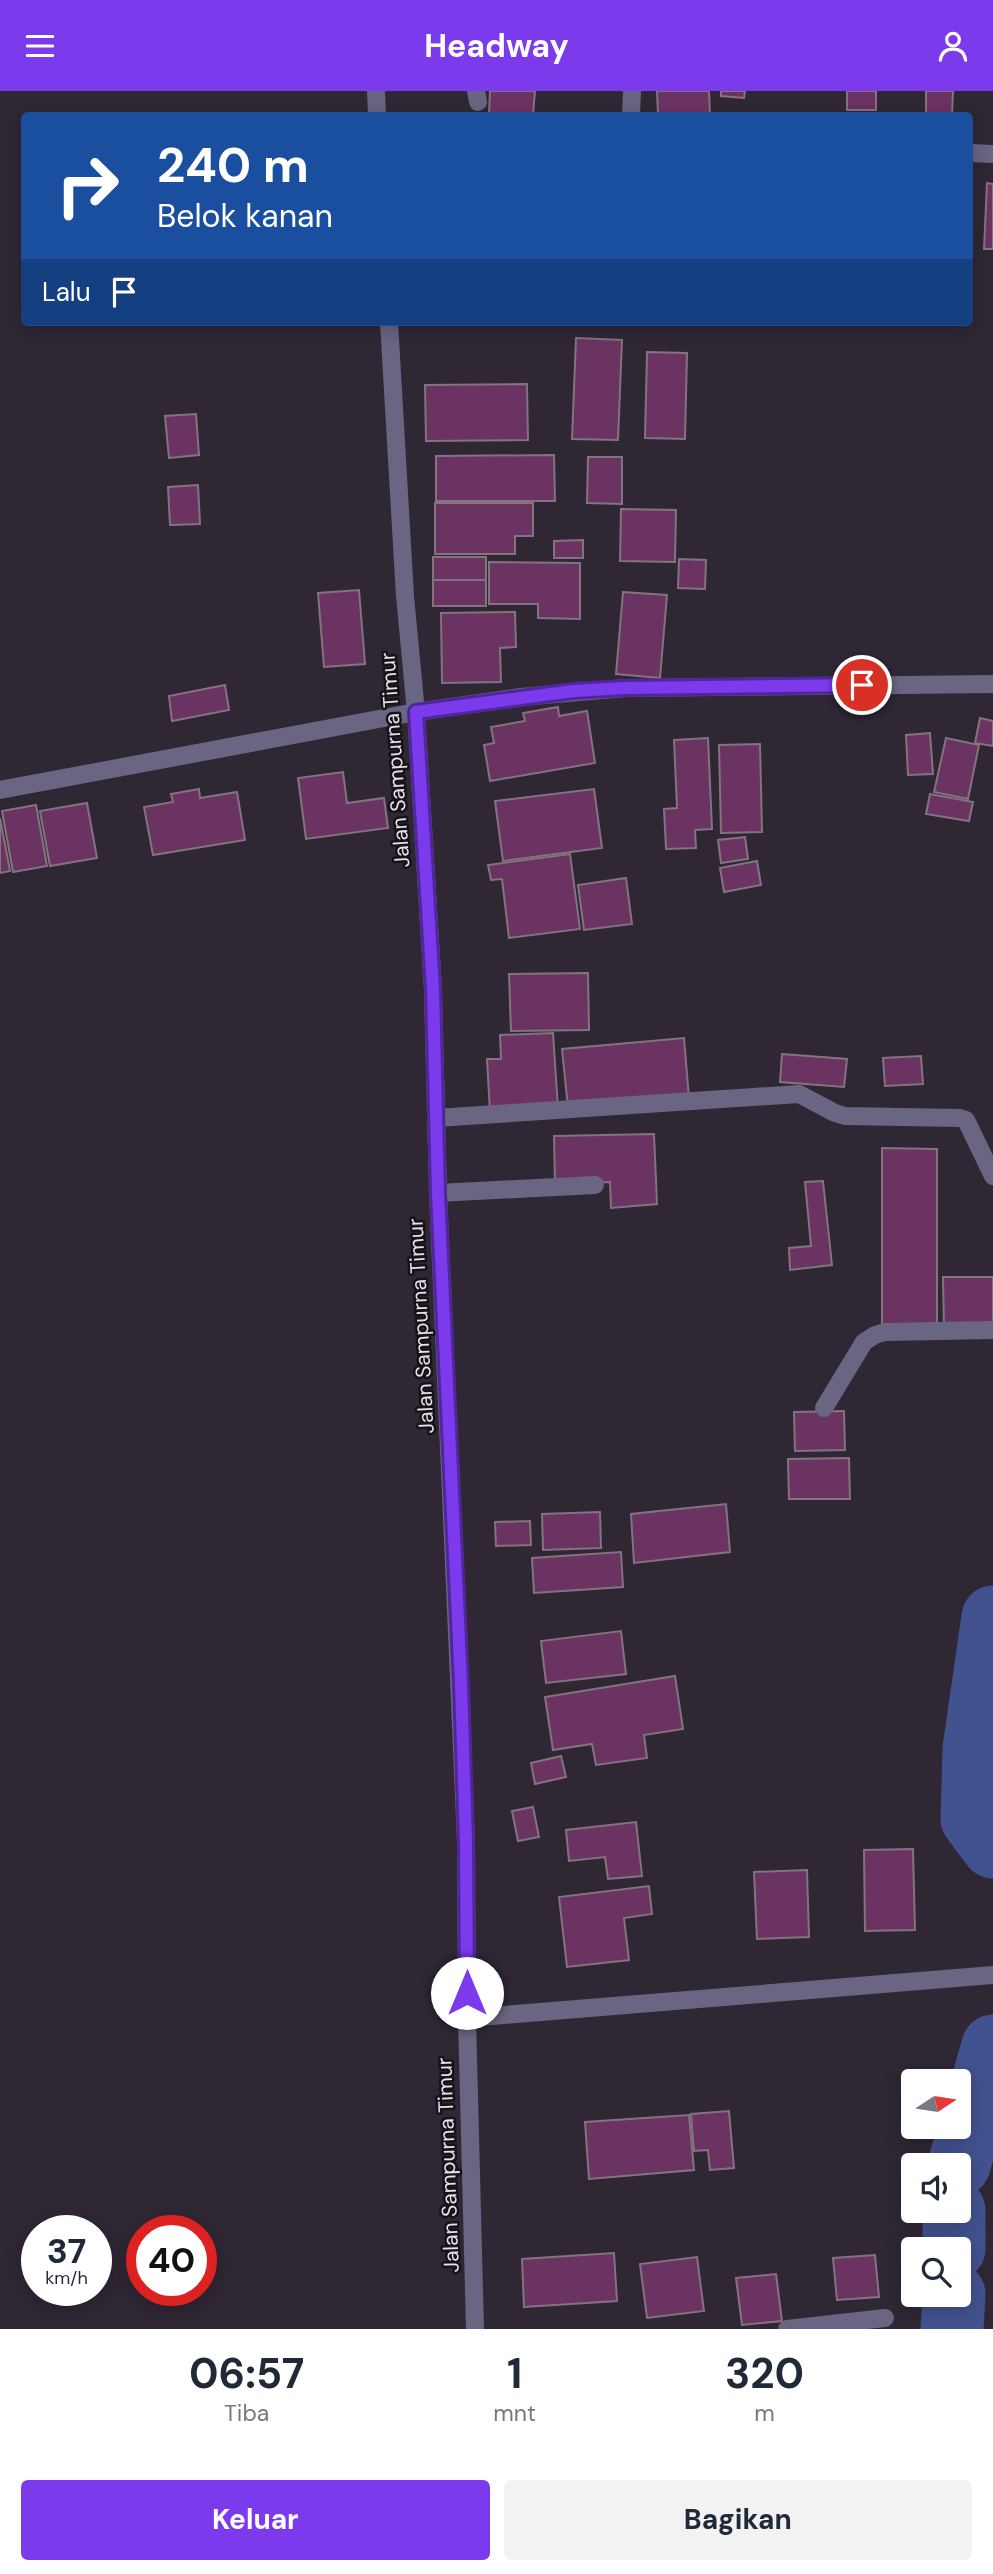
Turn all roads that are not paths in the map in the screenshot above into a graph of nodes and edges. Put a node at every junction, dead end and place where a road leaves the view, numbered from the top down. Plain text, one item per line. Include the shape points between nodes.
1 (376, 91) edge
2 (632, 91) edge
3 (377, 112) edge
4 (631, 112) edge
5 (973, 153) edge
6 (993, 154) edge
7 (389, 326) edge
8 (993, 684) edge
9 (416, 712) junction
10 (0, 790) edge
11 (436, 1118) junction
12 (993, 1176) edge
13 (595, 1185) dead end
14 (438, 1193) junction
15 (993, 1330) edge
16 (824, 1408) dead end
17 (993, 1975) edge
18 (467, 2018) junction
19 (885, 2318) dead end
20 (475, 2329) edge
21 (787, 2329) edge

1 - 3 street
2 - 4 street
5 - 6 street
7 - 9 street, Jalan Sampurna Timur
8 - 9 street via 625,688
9 - 10 street
9 - 11 street, Jalan Sampurna Timur
11 - 12 street via 799,1094 845,1116 966,1120
11 - 14 street, Jalan Sampurna Timur
13 - 14 street
14 - 18 street, Jalan Sampurna Timur via 461,1684
15 - 16 street via 908,1330 875,1335 864,1342
17 - 18 street
18 - 20 street, Jalan Sampurna Timur
19 - 21 street

